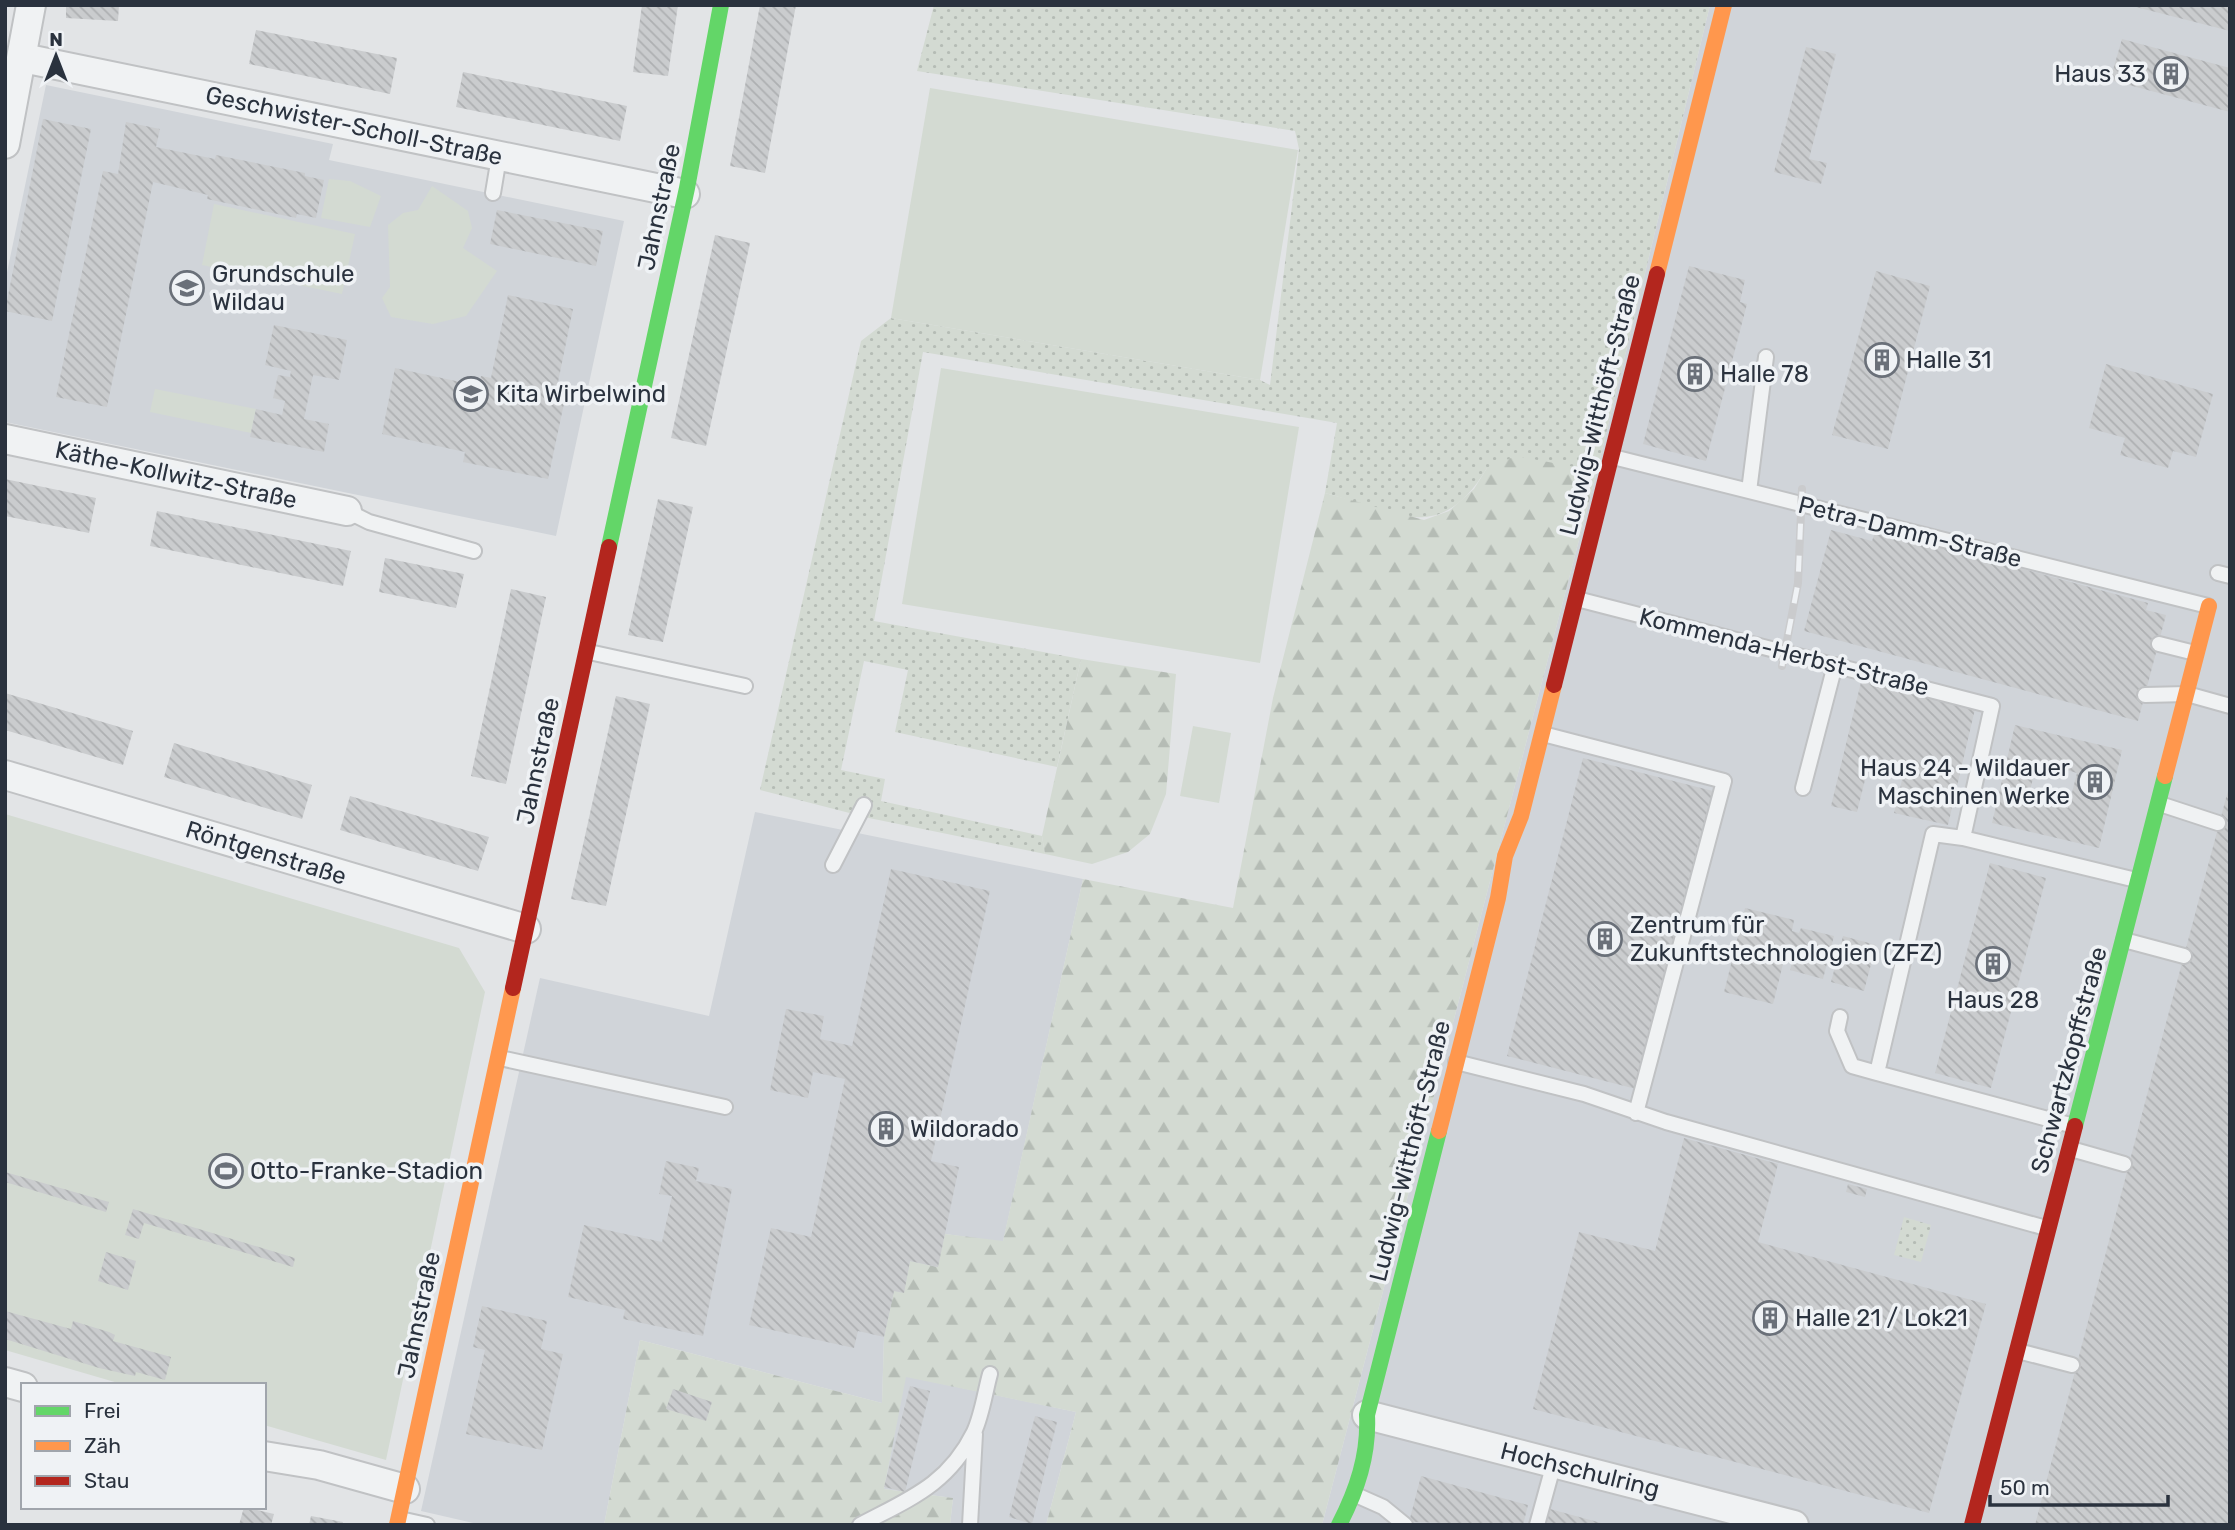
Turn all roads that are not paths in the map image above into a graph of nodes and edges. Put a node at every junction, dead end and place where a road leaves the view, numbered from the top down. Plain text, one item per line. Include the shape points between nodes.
1 (31, 5) edge
2 (721, 5) edge
3 (1724, 5) edge
4 (23, 58) junction
5 (5, 144) edge
6 (499, 157) junction
7 (493, 193) dead end
8 (685, 194) junction
9 (1766, 357) dead end
10 (5, 439) edge
11 (1611, 457) junction
12 (1749, 491) junction
13 (347, 511) joint
14 (474, 551) dead end
15 (1576, 598) junction
16 (2210, 607) joint
17 (2159, 644) dead end
18 (586, 651) junction
19 (2197, 654) junction
20 (1835, 665) junction
21 (745, 686) dead end
22 (2187, 694) junction
23 (2144, 695) dead end
24 (2230, 706) edge
25 (1542, 734) junction
26 (5, 775) edge
27 (1803, 789) dead end
28 (2159, 804) junction
29 (864, 805) dead end
30 (2218, 823) dead end
31 (1963, 838) junction
32 (833, 865) dead end
33 (2139, 881) junction
34 (526, 929) junction
35 (2124, 940) junction
36 (2183, 956) dead end
37 (1840, 1017) dead end
38 (498, 1058) junction
39 (1455, 1062) junction
40 (1877, 1073) junction
41 (725, 1107) dead end
42 (1636, 1113) junction
43 (2075, 1127) junction
44 (2070, 1149) junction
45 (2124, 1164) dead end
46 (2049, 1228) junction
47 (2017, 1350) junction
48 (2071, 1365) dead end
49 (990, 1374) dead end
50 (1367, 1415) junction
51 (975, 1429) junction
52 (266, 1456) edge
53 (1554, 1463) junction
54 (405, 1489) junction
55 (1347, 1493) junction
56 (398, 1522) edge
57 (427, 1525) edge
58 (860, 1525) edge
59 (970, 1525) edge
60 (1337, 1525) edge
61 (1405, 1525) edge
62 (1537, 1525) edge
63 (1794, 1525) edge
64 (1972, 1525) edge

1 - 4 street
2 - 8 street, Jahnstraße
3 - 11 street, Ludwig-Witthöft-Straße
4 - 5 street
4 - 6 street, Geschwister-Scholl-Straße
6 - 7 lane
6 - 8 street, Geschwister-Scholl-Straße
8 - 18 street, Jahnstraße
9 - 12 lane
10 - 13 street, Käthe-Kollwitz-Straße
11 - 12 lane, Petra-Damm-Straße
11 - 15 street, Ludwig-Witthöft-Straße
12 - 16 lane, Petra-Damm-Straße
13 - 14 lane via 369,522
15 - 20 lane, Kommenda-Herbst-Straße
15 - 25 street, Ludwig-Witthöft-Straße
16 - 19 street, Schwartzkopffstraße
17 - 19 lane
18 - 21 lane
18 - 34 street, Jahnstraße
19 - 22 street, Schwartzkopffstraße
20 - 27 lane
20 - 31 lane, Kommenda-Herbst-Straße via 1992,706
22 - 23 lane
22 - 24 lane
22 - 28 street, Schwartzkopffstraße
25 - 39 street, Ludwig-Witthöft-Straße via 1521,816 1509,839
25 - 42 lane via 1724,781
26 - 34 street, Röntgenstraße
28 - 30 lane
28 - 33 street, Schwartzkopffstraße
29 - 32 lane
31 - 33 lane
31 - 40 lane via 1933,834
33 - 35 street, Schwartzkopffstraße
34 - 38 street, Jahnstraße
35 - 36 lane
35 - 43 street, Schwartzkopffstraße
37 - 40 lane via 1837,1031 1852,1066
38 - 41 lane
38 - 54 street, Jahnstraße
39 - 42 lane via 1584,1094
39 - 50 street, Ludwig-Witthöft-Straße
40 - 43 lane
42 - 46 lane
43 - 44 street, Schwartzkopffstraße
44 - 45 lane
44 - 46 street, Schwartzkopffstraße
46 - 47 street, Schwartzkopffstraße
47 - 48 lane
47 - 64 street, Schwartzkopffstraße
49 - 51 lane
50 - 53 street, Hochschulring
50 - 55 street via 1368,1448
51 - 58 lane via 954,1465 933,1486
51 - 59 lane
52 - 54 street via 319,1465
53 - 62 lane
53 - 63 street, Hochschulring
54 - 56 street, Jahnstraße
55 - 60 street
55 - 61 lane via 1383,1507
56 - 57 lane

